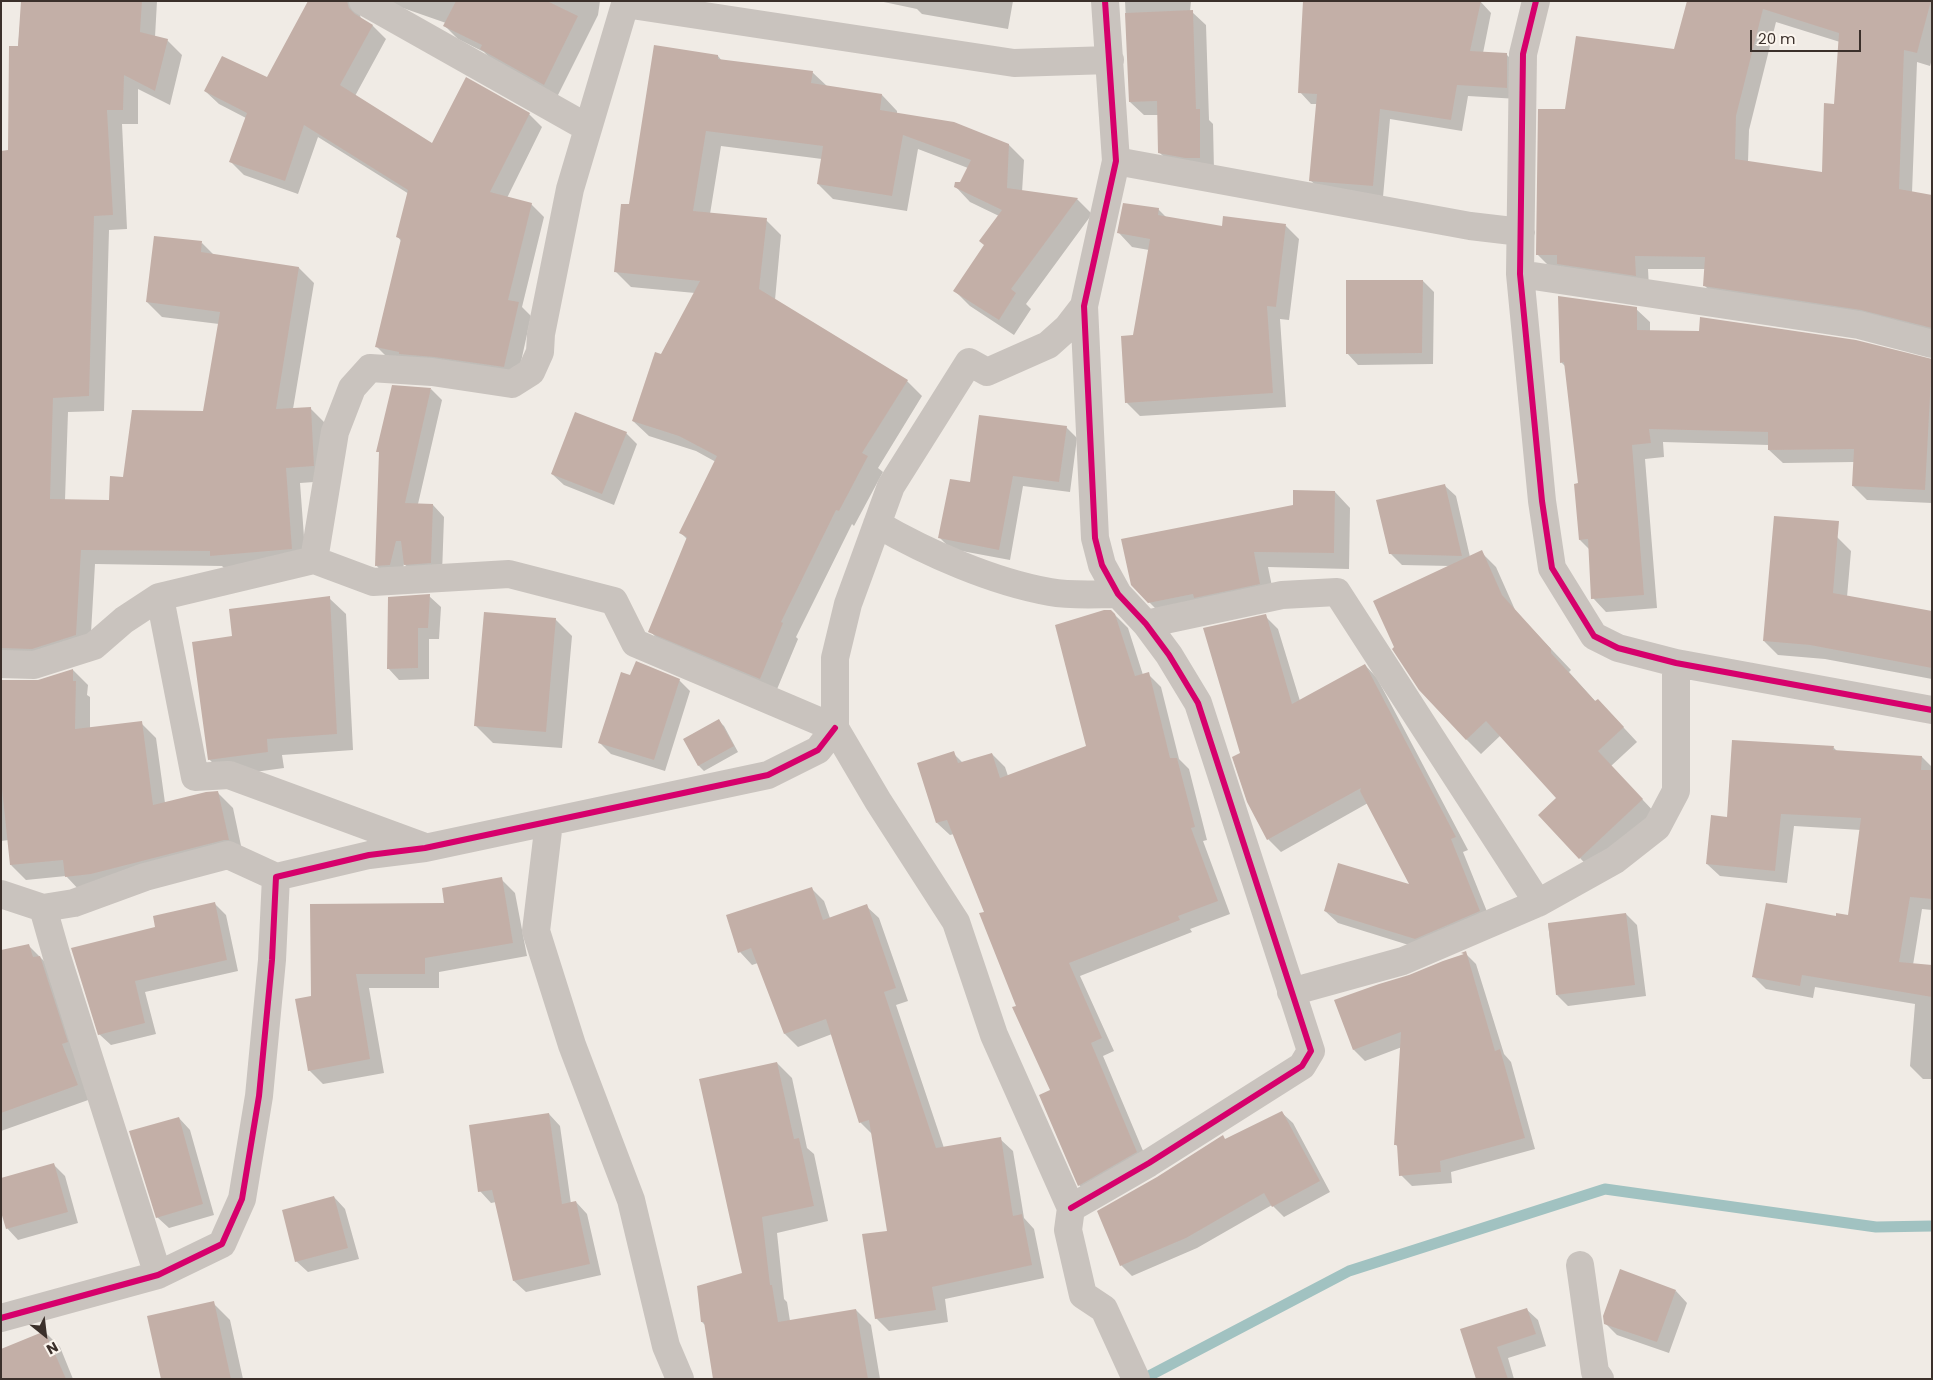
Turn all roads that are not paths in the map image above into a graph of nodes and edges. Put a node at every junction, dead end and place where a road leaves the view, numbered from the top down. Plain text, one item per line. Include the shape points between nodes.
1 (363, 1) edge
2 (1105, 1) edge
3 (1536, 1) edge
4 (626, 3) edge
5 (1110, 60) junction
6 (588, 128) junction
7 (1116, 161) junction
8 (1521, 232) junction
9 (1520, 274) junction
10 (1084, 306) junction
11 (1932, 344) edge
12 (877, 524) junction
13 (314, 560) junction
14 (1118, 594) junction
15 (160, 598) junction
16 (1146, 624) junction
17 (1, 664) edge
18 (1676, 664) junction
19 (1932, 710) edge
20 (835, 728) junction
21 (549, 822) junction
22 (425, 848) junction
23 (276, 877) junction
24 (1, 894) edge
25 (1538, 903) junction
26 (43, 908) junction
27 (1291, 992) junction
28 (1071, 1208) junction
29 (1580, 1265) dead end
30 (158, 1275) junction
31 (1, 1318) edge
32 (680, 1379) edge
33 (1136, 1379) edge
34 (1600, 1379) edge

1 - 6 street
2 - 5 street
3 - 8 street via 1523,54
4 - 5 street via 1014,63
4 - 6 street
5 - 7 street
6 - 13 street via 570,188 540,352 531,372 512,384 432,372 370,368 352,388 335,432
7 - 8 street via 1470,226
7 - 10 street
8 - 9 street
9 - 11 street via 1859,325
9 - 18 street via 1542,501 1552,568 1594,636 1618,648
10 - 12 street via 1048,345 987,372 969,362 891,486
10 - 14 street via 1095,538 1102,565
12 - 14 street via 912,545 1009,582 1052,593
12 - 20 street via 848,604 835,658
13 - 15 street
13 - 20 street via 374,582 509,574 614,601 635,642
14 - 16 street
15 - 17 street via 124,620 94,646 34,665
15 - 22 street via 196,777 229,775
16 - 25 street via 1282,595 1337,592
16 - 27 street via 1198,703
18 - 19 street
18 - 25 street via 1676,791 1657,827 1615,860
20 - 21 street via 818,750 768,775
20 - 28 street via 956,922 994,1035
21 - 22 street
21 - 32 street via 536,932 572,1045 631,1200 666,1346
22 - 23 street via 369,855
23 - 26 street via 228,855 145,877 74,903
23 - 30 street via 259,1096 242,1199 222,1244
24 - 26 street
25 - 27 street via 1403,960
26 - 30 street
27 - 28 street via 1311,1051 1302,1066 1149,1163
28 - 33 street via 1068,1230 1083,1295 1104,1309
29 - 34 street via 1595,1372
30 - 31 street

